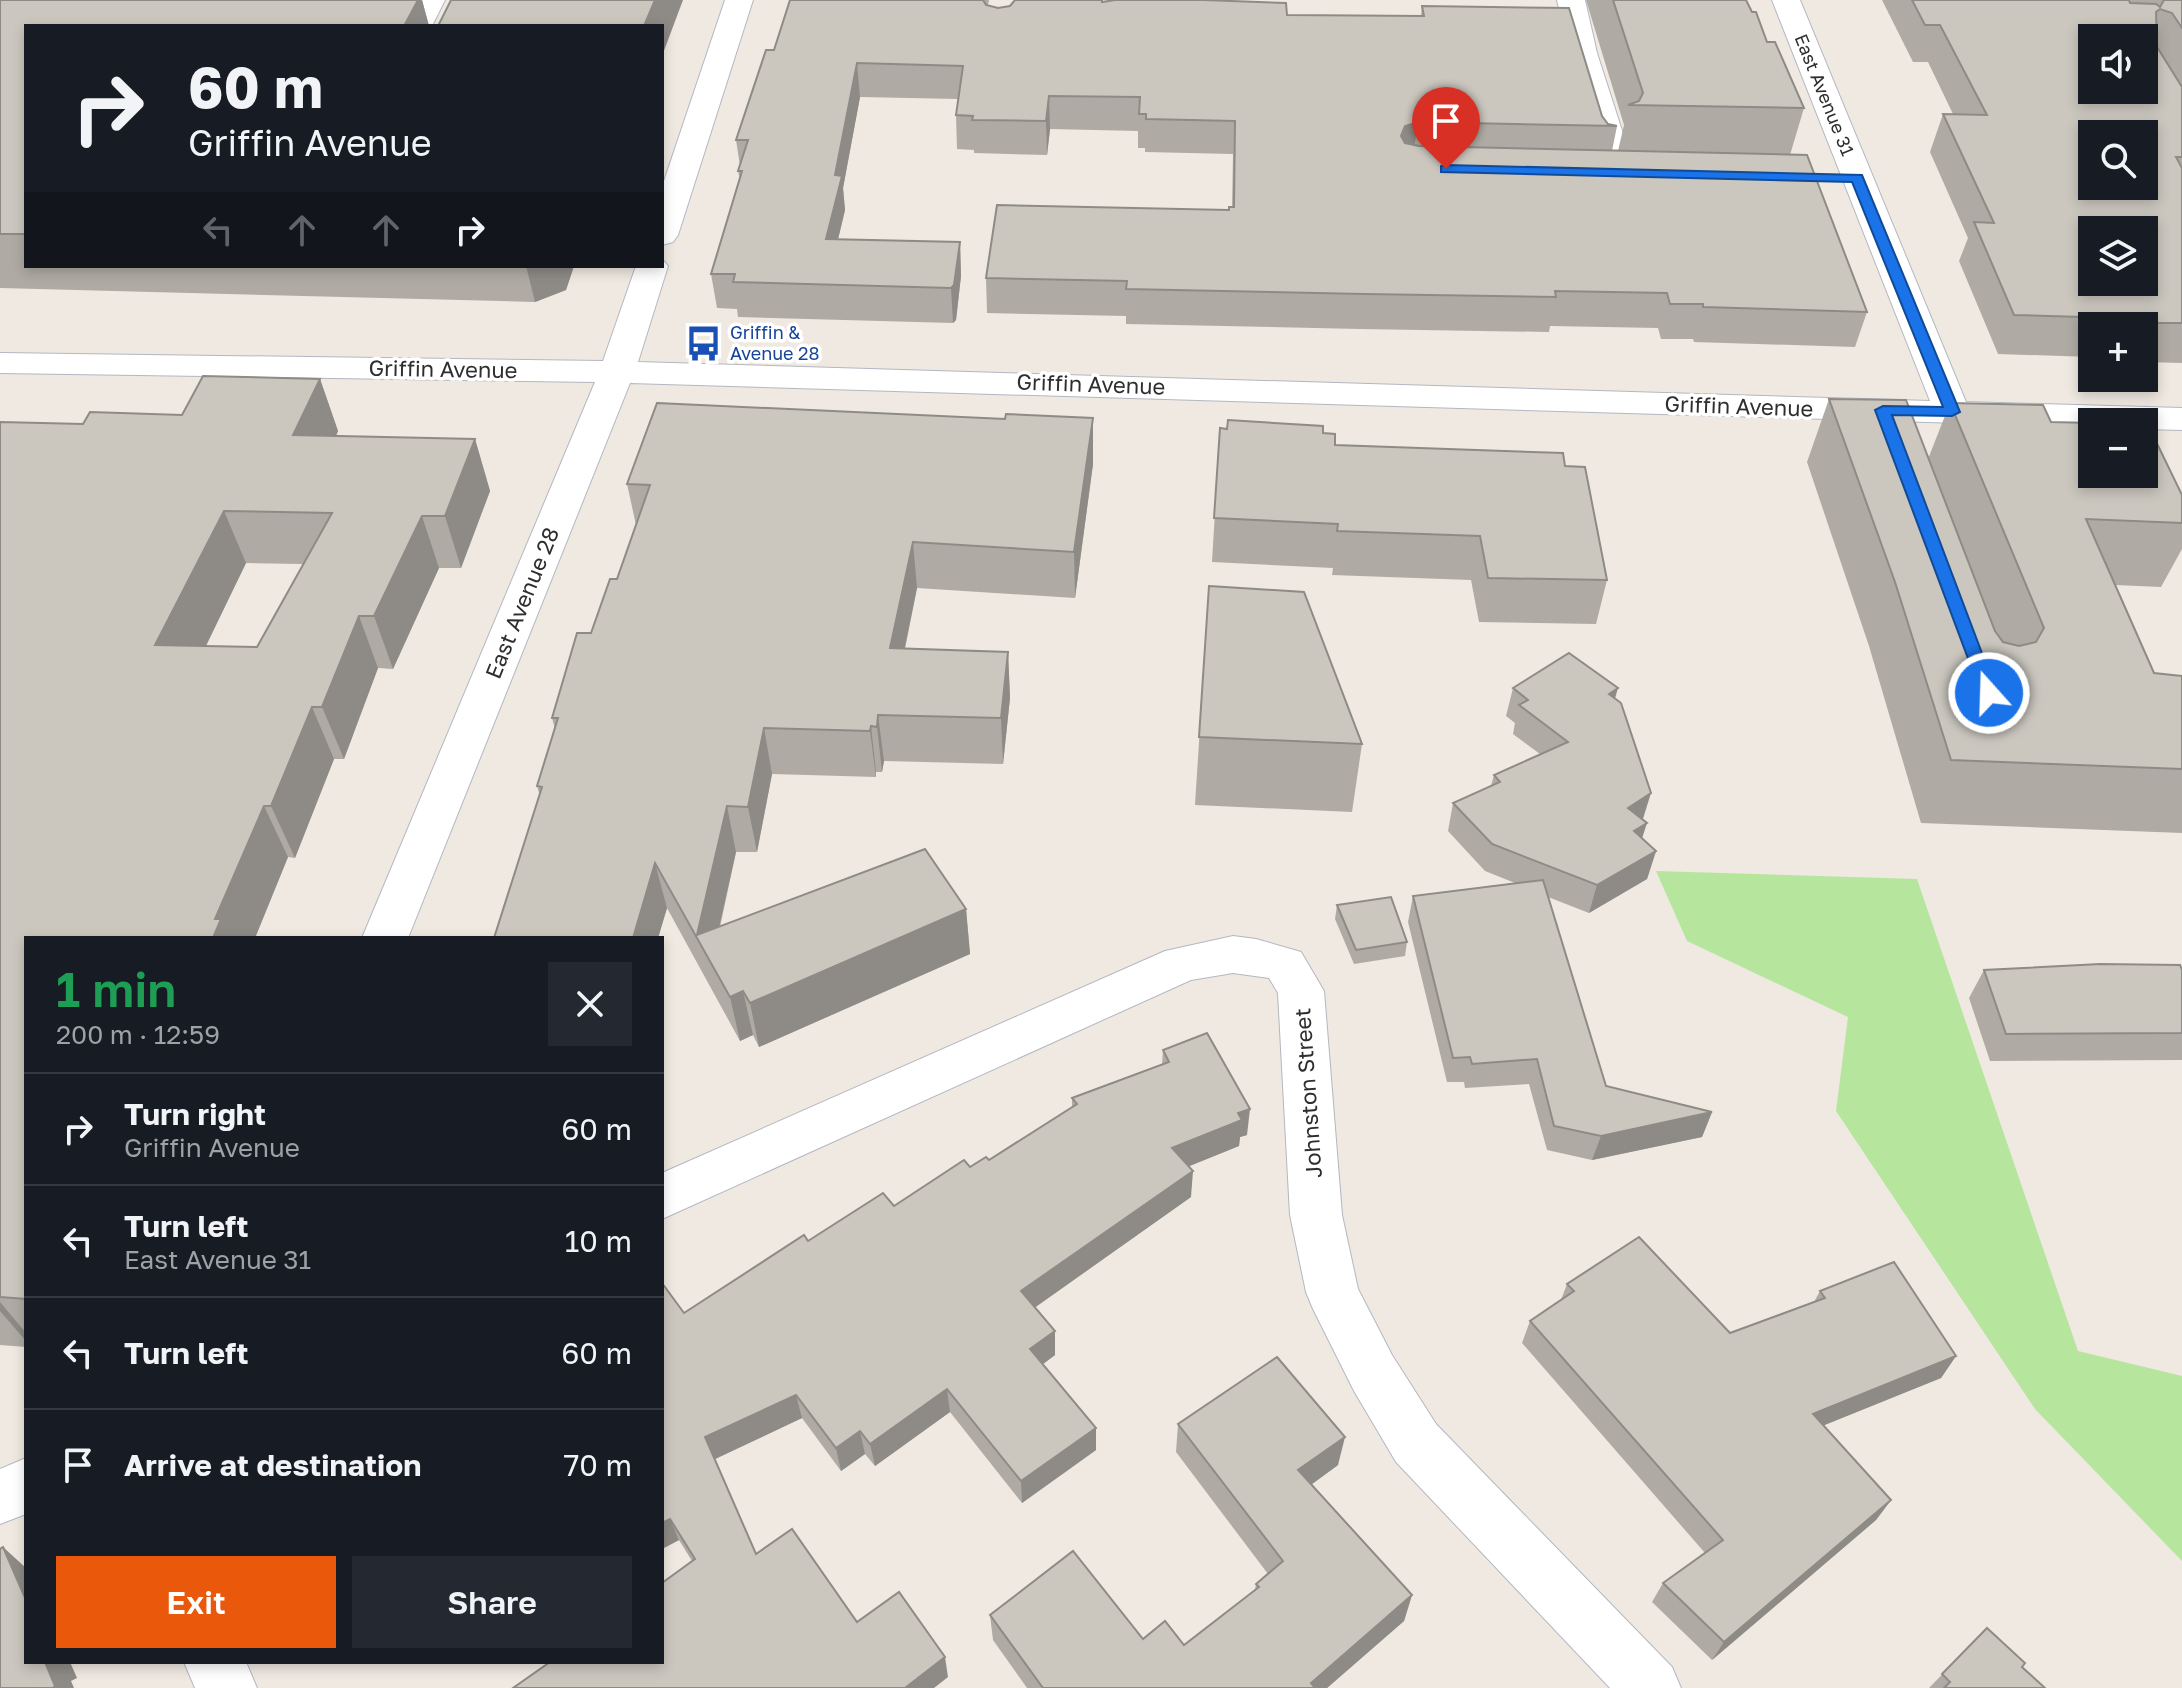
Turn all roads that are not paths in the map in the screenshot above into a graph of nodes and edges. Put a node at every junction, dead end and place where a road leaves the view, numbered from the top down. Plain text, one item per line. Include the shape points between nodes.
1 (431, 0) edge
2 (739, 0) edge
3 (1571, 0) edge
4 (1786, 0) edge
5 (419, 24) edge
6 (1613, 149) edge
7 (1588, 172) edge
8 (1635, 173) edge
9 (1825, 177) dead end
10 (1857, 178) junction
11 (664, 229) edge
12 (651, 268) edge
13 (0, 363) edge
14 (617, 372) junction
15 (1952, 412) junction
16 (2182, 419) edge
17 (386, 936) edge
18 (664, 1196) edge
19 (24, 1486) edge
20 (0, 1497) edge
21 (215, 1664) edge
22 (227, 1688) edge
23 (1651, 1688) edge

1 - 5 street
2 - 11 street
3 - 6 street
4 - 10 street, East Avenue 31
7 - 8 street
9 - 10 street
10 - 15 street, East Avenue 31
12 - 14 street, East Avenue 28
13 - 14 street, Griffin Avenue
14 - 15 street, Griffin Avenue via 1298,390 1890,427
14 - 17 street, East Avenue 28
15 - 16 street, Griffin Avenue
18 - 23 street, Johnston Street via 1181,964 1253,954 1285,965 1301,991 1316,1215 1332,1292 1373,1373 1416,1443
19 - 20 street
21 - 22 street

